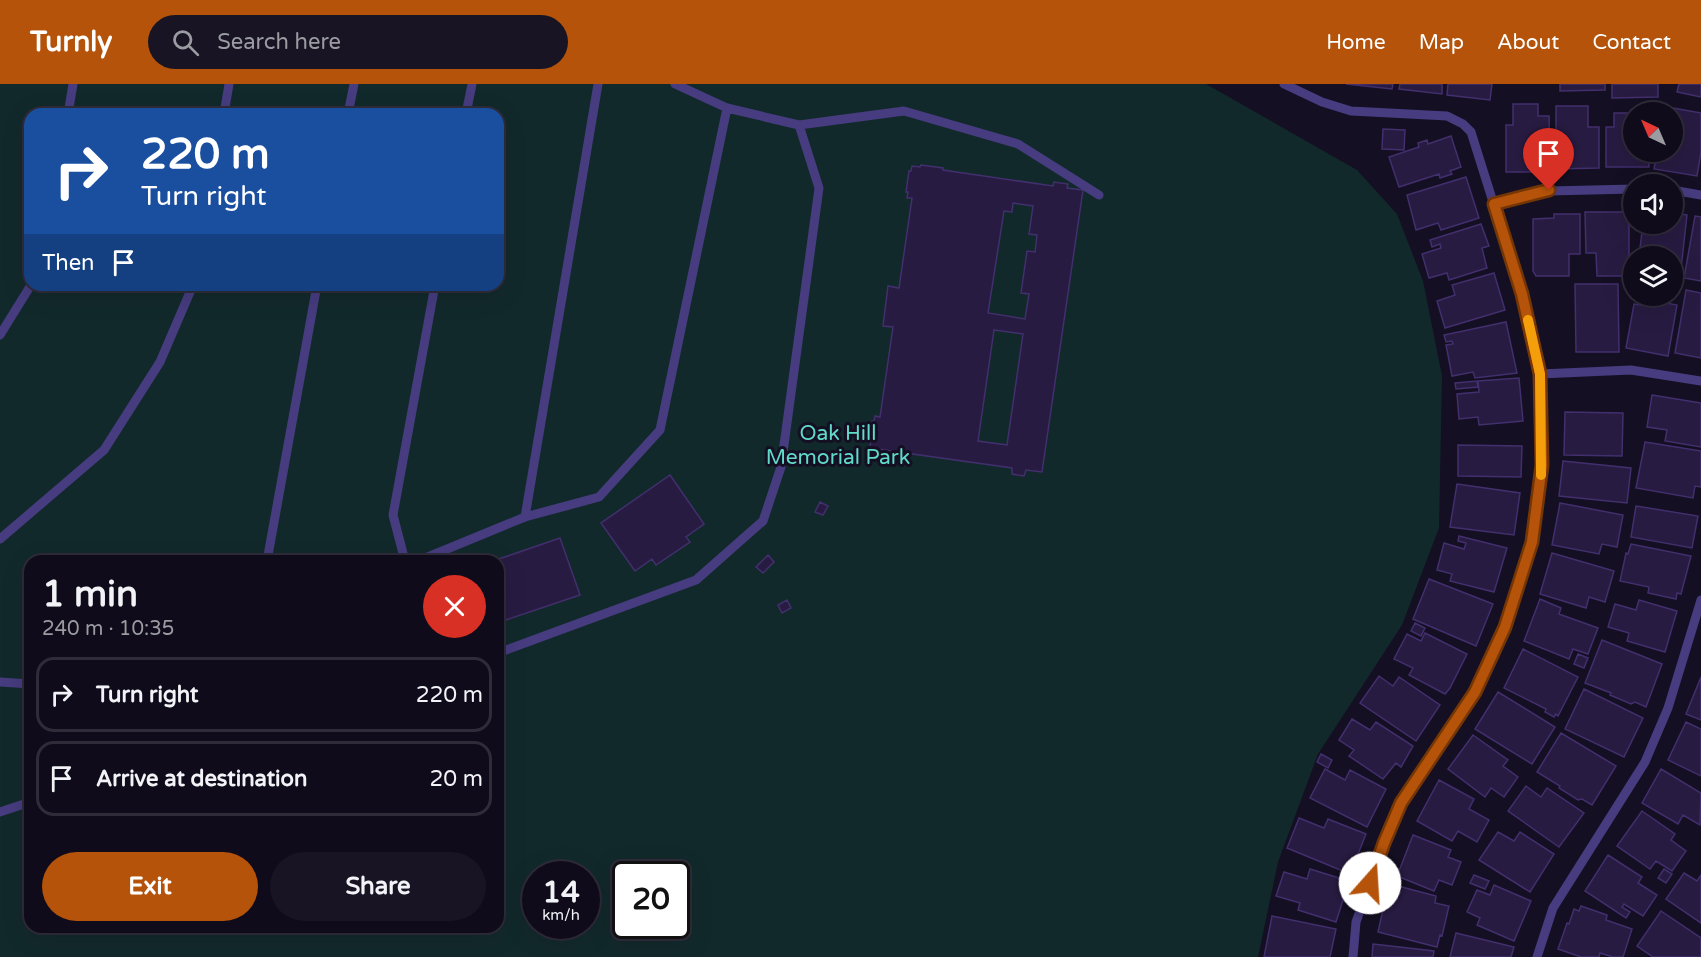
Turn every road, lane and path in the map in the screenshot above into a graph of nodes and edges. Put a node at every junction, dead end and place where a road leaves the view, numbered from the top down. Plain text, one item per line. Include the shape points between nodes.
1 (73, 84) edge
2 (229, 84) edge
3 (354, 84) edge
4 (472, 84) edge
5 (598, 84) edge
6 (675, 84) edge
7 (1284, 84) edge
8 (69, 108) edge
9 (225, 108) edge
10 (349, 108) edge
11 (467, 108) edge
12 (727, 108) junction
13 (799, 125) junction
14 (1623, 189) edge
15 (1683, 192) edge
16 (1100, 195) dead end
17 (1701, 195) edge
18 (1494, 204) junction
19 (27, 291) edge
20 (190, 291) edge
21 (316, 291) edge
22 (434, 291) edge
23 (0, 335) edge
24 (1540, 374) junction
25 (1701, 381) edge
26 (525, 518) junction
27 (0, 539) edge
28 (268, 555) edge
29 (403, 555) edge
30 (433, 555) edge
31 (1701, 600) edge
32 (504, 651) edge
33 (0, 682) edge
34 (24, 684) edge
35 (24, 804) edge
36 (0, 812) edge
37 (1353, 957) edge
38 (1537, 957) edge

1 - 8 lane
2 - 9 lane
3 - 10 lane
4 - 11 lane
5 - 26 lane
6 - 12 lane
7 - 18 lane via 1351,111 1447,116 1463,124 1471,132
12 - 13 lane
12 - 26 lane via 660,430 599,497
13 - 16 lane via 904,111 1018,144
13 - 32 lane via 819,188 781,467 763,521 696,579
14 - 18 lane via 1549,190
15 - 17 lane
18 - 24 lane via 1522,294
19 - 23 lane
20 - 27 lane via 160,362 104,450
21 - 28 lane
22 - 29 lane via 393,515
24 - 25 lane via 1631,370
24 - 37 lane via 1542,465 1532,542 1505,627 1475,692 1401,803 1356,922
26 - 30 lane
31 - 38 lane via 1668,708 1645,762 1553,908
33 - 34 lane
35 - 36 lane

